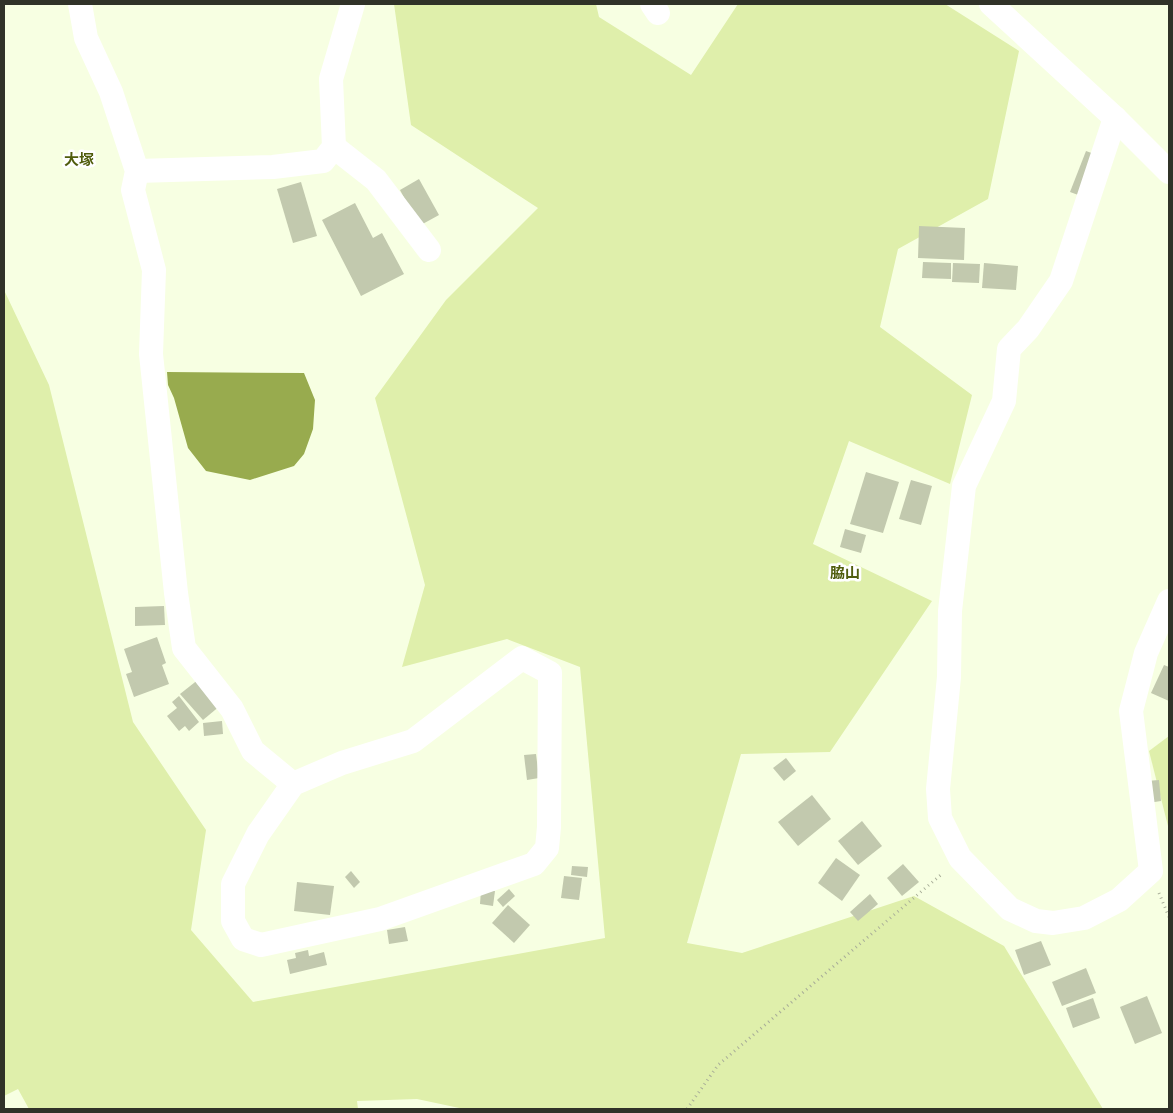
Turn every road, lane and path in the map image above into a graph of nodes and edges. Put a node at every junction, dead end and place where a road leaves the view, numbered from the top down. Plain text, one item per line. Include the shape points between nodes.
1 (80, 4) edge
2 (353, 4) edge
3 (991, 4) edge
4 (1115, 118) junction
5 (334, 147) junction
6 (137, 171) junction
7 (1169, 172) edge
8 (430, 250) dead end
9 (1169, 601) edge
10 (293, 784) junction
11 (960, 858) junction
12 (687, 1109) edge

1 - 6 street via 86,38 111,92
2 - 5 street via 331,79
3 - 4 street
4 - 7 street
4 - 11 street via 1061,281 1028,329 1009,349 1004,401 964,486 950,611 949,677 938,789 940,818
5 - 6 street via 323,161 273,168
5 - 8 street via 376,180
6 - 10 street via 133,190 154,270 151,354 184,648 232,709 253,751
9 - 11 street via 1146,653 1131,711 1151,871 1119,900 1084,918 1036,922 1010,910
10 - 10 street via 342,763 413,741 522,658 550,673 548,848 534,864 380,919 261,945 243,938 233,921 233,884 258,834
11 - 12 path via 718,1065

